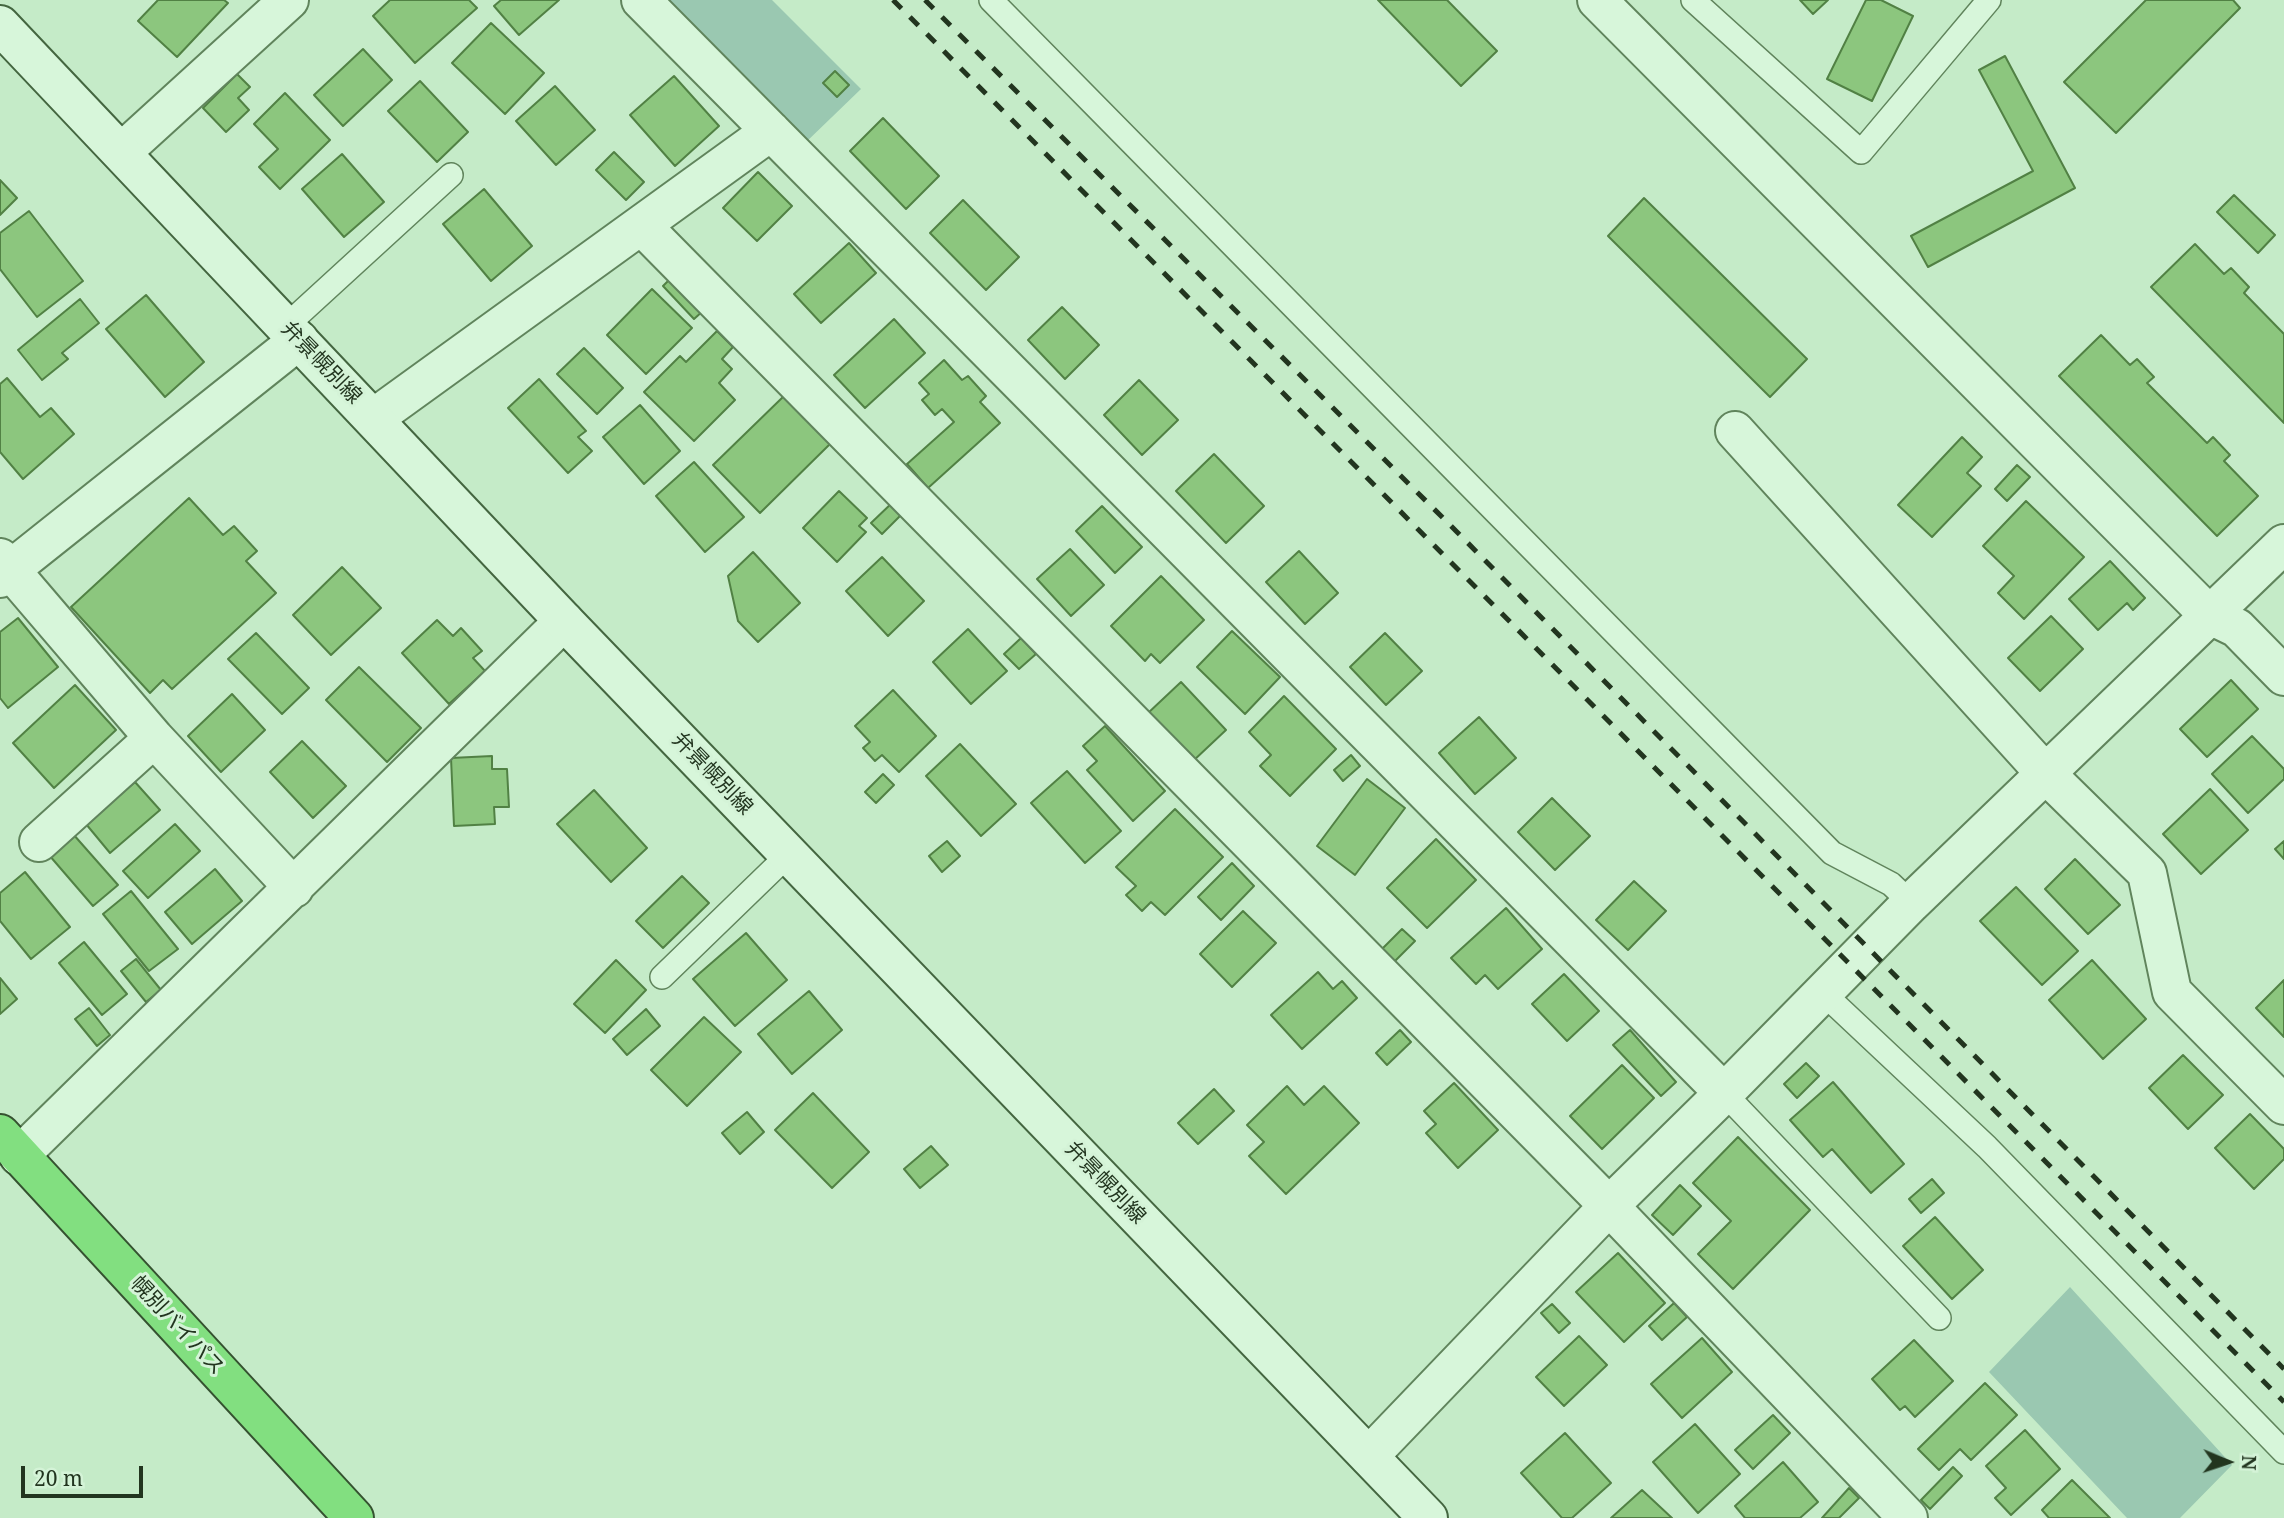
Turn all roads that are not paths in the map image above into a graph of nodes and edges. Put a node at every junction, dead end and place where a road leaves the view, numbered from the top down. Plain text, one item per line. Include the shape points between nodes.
1 (289, 0) edge
2 (640, 0) edge
3 (991, 0) edge
4 (1597, 0) edge
5 (1693, 0) edge
6 (1989, 0) edge
7 (0, 25) edge
8 (771, 131) junction
9 (122, 152) junction
10 (451, 175) dead end
11 (641, 225) junction
12 (293, 333) junction
13 (374, 418) junction
14 (1735, 431) dead end
15 (2284, 544) edge
16 (4, 569) edge
17 (2207, 614) junction
18 (564, 621) junction
19 (2284, 676) edge
20 (153, 738) junction
21 (2045, 773) junction
22 (39, 842) dead end
23 (789, 853) junction
24 (294, 888) junction
25 (1911, 903) junction
26 (662, 977) dead end
27 (1822, 992) junction
28 (1724, 1093) junction
29 (2284, 1105) edge
30 (10, 1145) edge
31 (1609, 1206) junction
32 (1939, 1318) dead end
33 (2284, 1452) edge
34 (1369, 1456) junction
35 (354, 1518) edge
36 (1428, 1518) edge
37 (1908, 1518) edge

1 - 9 street
2 - 8 street
3 - 25 lane via 1832,853 1891,884
4 - 17 street
5 - 6 lane via 1861,152
7 - 9 street, 弁景幌別線
8 - 11 street
8 - 28 street
9 - 12 street, 弁景幌別線
10 - 12 lane
11 - 13 street
11 - 31 street
12 - 13 street, 弁景幌別線
12 - 16 street
13 - 18 street, 弁景幌別線
14 - 21 street
15 - 17 street
16 - 20 street
17 - 19 street via 2237,628
17 - 21 street
18 - 23 street, 弁景幌別線
18 - 24 street
20 - 22 street
20 - 24 street
21 - 25 street
21 - 29 street via 2147,873 2172,992
23 - 26 lane
23 - 34 street, 弁景幌別線
24 - 30 street
25 - 27 street
27 - 28 street
27 - 33 lane via 1987,1147
28 - 31 street
28 - 32 lane
30 - 35 highway, 幌別バイパス
31 - 34 street
31 - 37 street
34 - 36 street, 弁景幌別線

